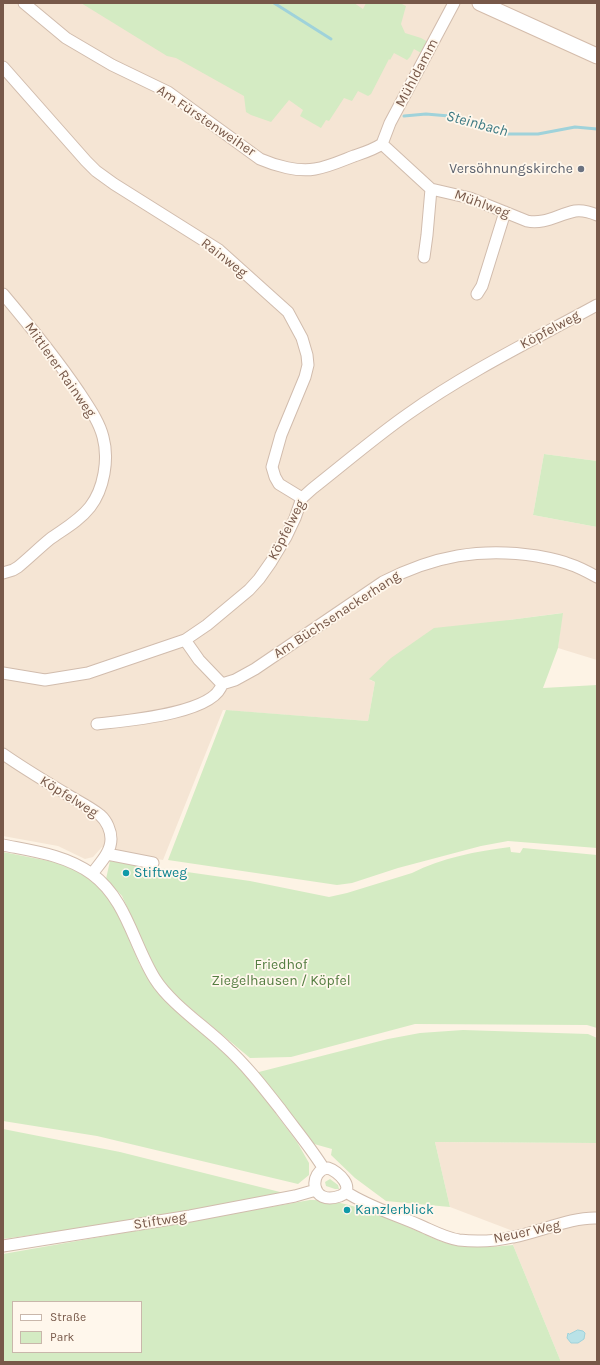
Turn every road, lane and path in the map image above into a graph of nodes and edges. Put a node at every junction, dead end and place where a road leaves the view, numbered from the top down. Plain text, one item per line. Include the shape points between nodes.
1 (24, 3) edge
2 (454, 3) edge
3 (480, 3) edge
4 (597, 56) edge
5 (3, 67) edge
6 (382, 144) junction
7 (431, 189) junction
8 (505, 212) junction
9 (597, 214) edge
10 (424, 257) dead end
11 (3, 294) edge
12 (477, 294) dead end
13 (597, 305) edge
14 (302, 498) junction
15 (3, 573) edge
16 (597, 576) edge
17 (185, 640) junction
18 (3, 673) edge
19 (222, 684) junction
20 (97, 724) dead end
21 (3, 754) edge
22 (3, 845) edge
23 (107, 854) junction
24 (153, 862) dead end
25 (92, 874) junction
26 (324, 1169) junction
27 (316, 1190) junction
28 (346, 1192) junction
29 (597, 1218) edge
30 (3, 1246) edge

1 - 6 street, Am Fürstenweiher via 66,38 112,65 168,92 260,159 272,164 314,169
2 - 6 street, Mühldamm via 390,123
3 - 4 main road
5 - 14 street, Rainweg via 96,171 219,250 288,312 302,338 308,364 281,435 272,467 279,484
6 - 7 street, Mühlweg
7 - 8 street, Mühlweg via 470,198
7 - 10 street
8 - 9 street, Mühlweg via 532,222 576,211
8 - 12 street via 482,286
11 - 15 street, Mittlerer Rainweg via 50,351 83,399 100,428 106,454 99,491 88,510 18,567
13 - 14 street, Köpfelweg via 501,356 439,393 386,430
14 - 17 street, Köpfelweg via 286,537 259,578 249,590 211,622
16 - 19 street, Am Büchsenackerhang via 559,560 511,553 472,553 425,563 383,582 255,669
17 - 18 street, Köpfelweg via 88,673 45,680
17 - 19 street via 199,660
19 - 20 street via 215,696 203,703 162,716
21 - 23 street, Köpfelweg via 100,816 110,830 112,840
22 - 25 street via 60,858
23 - 24 street
23 - 25 street, Köpfelweg
25 - 26 street via 116,899 151,973 161,988 248,1068
26 - 27 street via 316,1179
26 - 28 street via 330,1168 340,1176 347,1185
27 - 28 street via 321,1196 330,1198
27 - 30 street, Stiftweg via 190,1216
28 - 29 street, Neuer Weg via 374,1208 447,1237 462,1240 488,1241 514,1237

